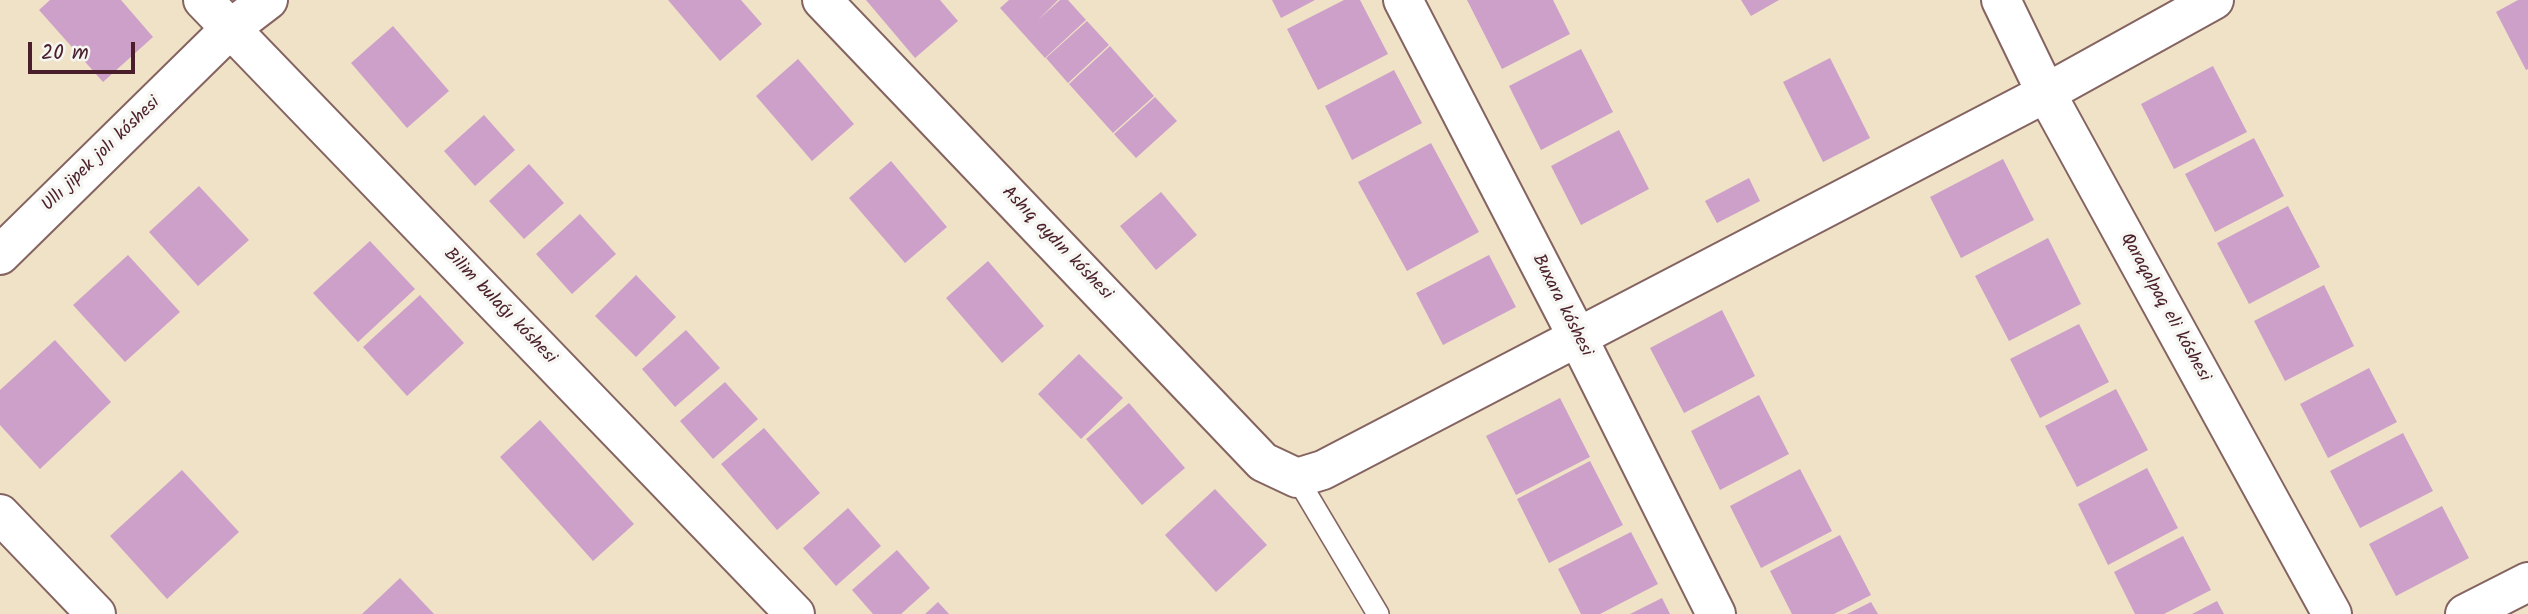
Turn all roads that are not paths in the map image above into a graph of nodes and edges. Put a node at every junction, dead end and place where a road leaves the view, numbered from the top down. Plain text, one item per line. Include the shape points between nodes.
1 (203, 0) edge
2 (268, 0) edge
3 (822, 0) edge
4 (1403, 0) edge
5 (2001, 0) edge
6 (2214, 0) edge
7 (230, 29) junction
8 (2046, 93) junction
9 (0, 255) edge
10 (1577, 336) junction
11 (1297, 478) junction
12 (0, 514) edge
13 (2528, 582) edge
14 (96, 614) edge
15 (795, 614) edge
16 (1378, 614) edge
17 (1716, 614) edge
18 (2332, 614) edge
19 (2465, 614) edge

1 - 7 street, Bilim bulaǵı kóshesi
2 - 7 street, Ullı jipek jolı kóshesi
3 - 11 street, Ashıq aydın kóshesi via 1263,462
4 - 10 street, Buxara kóshesi
5 - 8 street, Qaraqalpaq eli kóshesi
6 - 8 street
7 - 9 street, Ullı jipek jolı kóshesi
7 - 15 street, Bilim bulaǵı kóshesi
8 - 10 street
8 - 18 street, Qaraqalpaq eli kóshesi
10 - 11 street via 1323,470
10 - 17 street, Buxara kóshesi
11 - 16 lane
12 - 14 street
13 - 19 street

